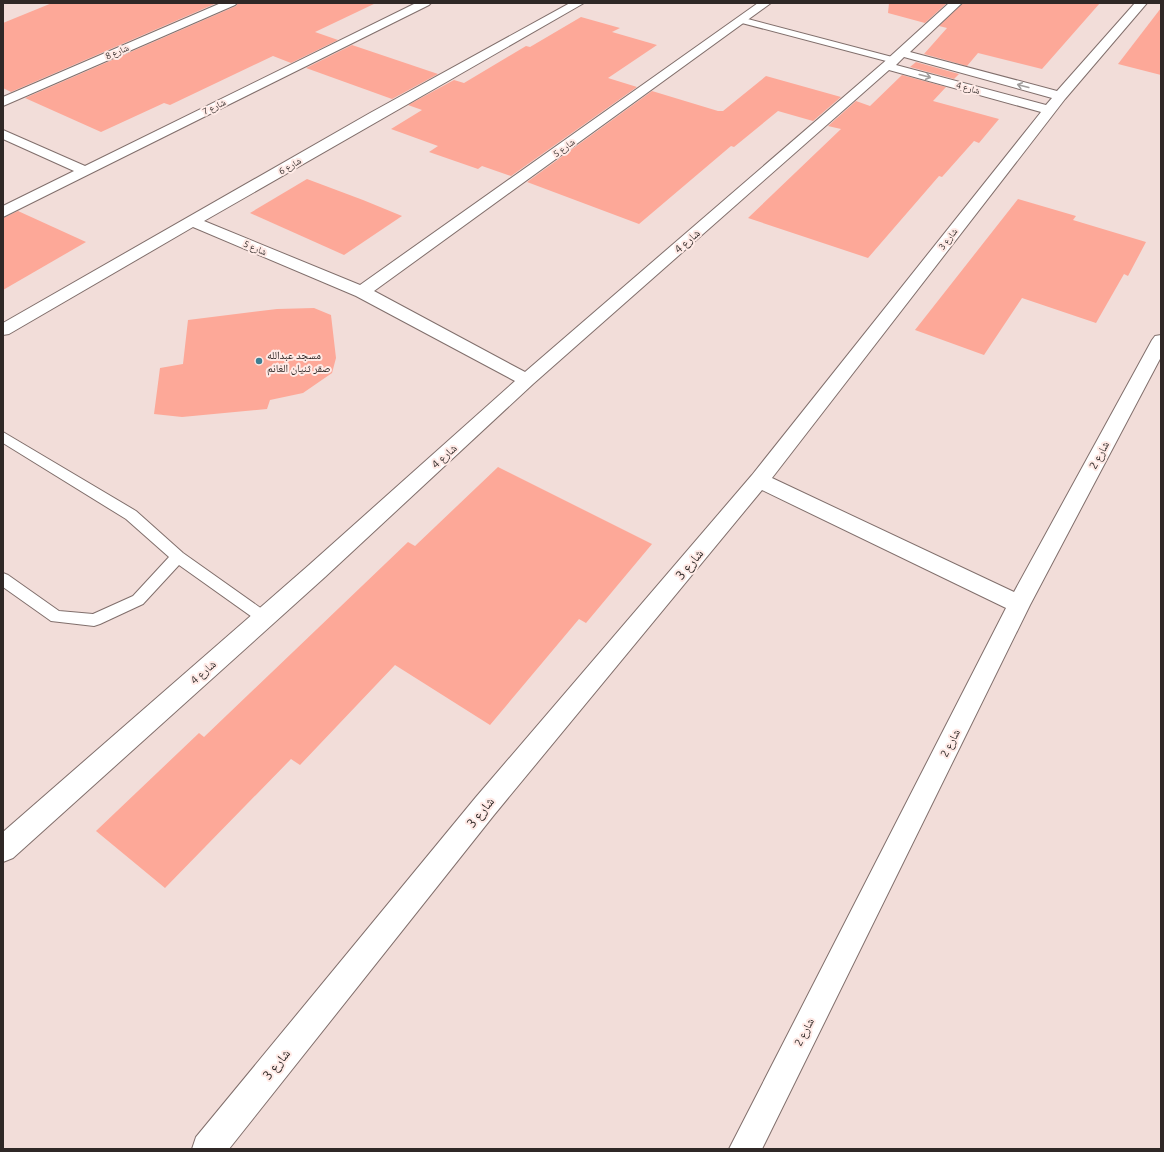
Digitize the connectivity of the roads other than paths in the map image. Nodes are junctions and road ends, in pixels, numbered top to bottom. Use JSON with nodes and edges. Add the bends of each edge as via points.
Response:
{"nodes":[{"id":1,"x":231,"y":3,"type":"edge"},
{"id":2,"x":425,"y":3,"type":"edge"},
{"id":3,"x":578,"y":3,"type":"edge"},
{"id":4,"x":765,"y":3,"type":"edge"},
{"id":5,"x":956,"y":3,"type":"edge"},
{"id":6,"x":1141,"y":3,"type":"edge"},
{"id":7,"x":741,"y":20,"type":"junction"},
{"id":8,"x":894,"y":60,"type":"junction"},
{"id":9,"x":3,"y":102,"type":"edge"},
{"id":10,"x":1054,"y":103,"type":"junction"},
{"id":11,"x":3,"y":134,"type":"edge"},
{"id":12,"x":85,"y":171,"type":"junction"},
{"id":13,"x":3,"y":212,"type":"edge"},
{"id":14,"x":193,"y":222,"type":"junction"},
{"id":15,"x":362,"y":292,"type":"junction"},
{"id":16,"x":3,"y":330,"type":"edge"},
{"id":17,"x":1161,"y":340,"type":"edge"},
{"id":18,"x":527,"y":380,"type":"junction"},
{"id":19,"x":3,"y":437,"type":"edge"},
{"id":20,"x":759,"y":480,"type":"junction"},
{"id":21,"x":178,"y":557,"type":"junction"},
{"id":22,"x":3,"y":579,"type":"edge"},
{"id":23,"x":1019,"y":604,"type":"junction"},
{"id":24,"x":264,"y":618,"type":"junction"},
{"id":25,"x":3,"y":848,"type":"edge"},
{"id":26,"x":208,"y":1149,"type":"edge"},
{"id":27,"x":745,"y":1149,"type":"edge"}],
"edges":[{"from":1,"to":9,"type":"street","name":"شارع 8"},
{"from":2,"to":12,"type":"street","name":"شارع 7"},
{"from":3,"to":14,"type":"street","name":"شارع 6","via":[[375,116]]},
{"from":4,"to":7,"type":"street","name":"شارع 5"},
{"from":5,"to":8,"type":"street","name":"شارع 4"},
{"from":6,"to":10,"type":"street","name":"شارع 3"},
{"from":7,"to":8,"type":"lane"},
{"from":7,"to":15,"type":"street","name":"شارع 5"},
{"from":8,"to":10,"type":"street","name":"شارع 4","one_way":true},
{"from":10,"to":8,"type":"street","name":"شارع 4","one_way":true},
{"from":8,"to":18,"type":"street","name":"شارع 4"},
{"from":10,"to":20,"type":"street","name":"شارع 3"},
{"from":11,"to":12,"type":"street"},
{"from":12,"to":13,"type":"street","name":"شارع 7"},
{"from":14,"to":15,"type":"street","name":"شارع 5"},
{"from":14,"to":16,"type":"street","name":"شارع 6"},
{"from":15,"to":18,"type":"street","name":"شارع 5"},
{"from":17,"to":23,"type":"street","name":"شارع 2"},
{"from":18,"to":24,"type":"street","name":"شارع 4"},
{"from":19,"to":21,"type":"lane","via":[[131,515]]},
{"from":20,"to":23,"type":"street"},
{"from":20,"to":26,"type":"street","name":"شارع 3","via":[[485,806]]},
{"from":21,"to":22,"type":"lane","via":[[138,600],[94,620],[56,617]]},
{"from":21,"to":24,"type":"lane"},
{"from":23,"to":27,"type":"street","name":"شارع 2"},
{"from":24,"to":25,"type":"street","name":"شارع 4"}]}
